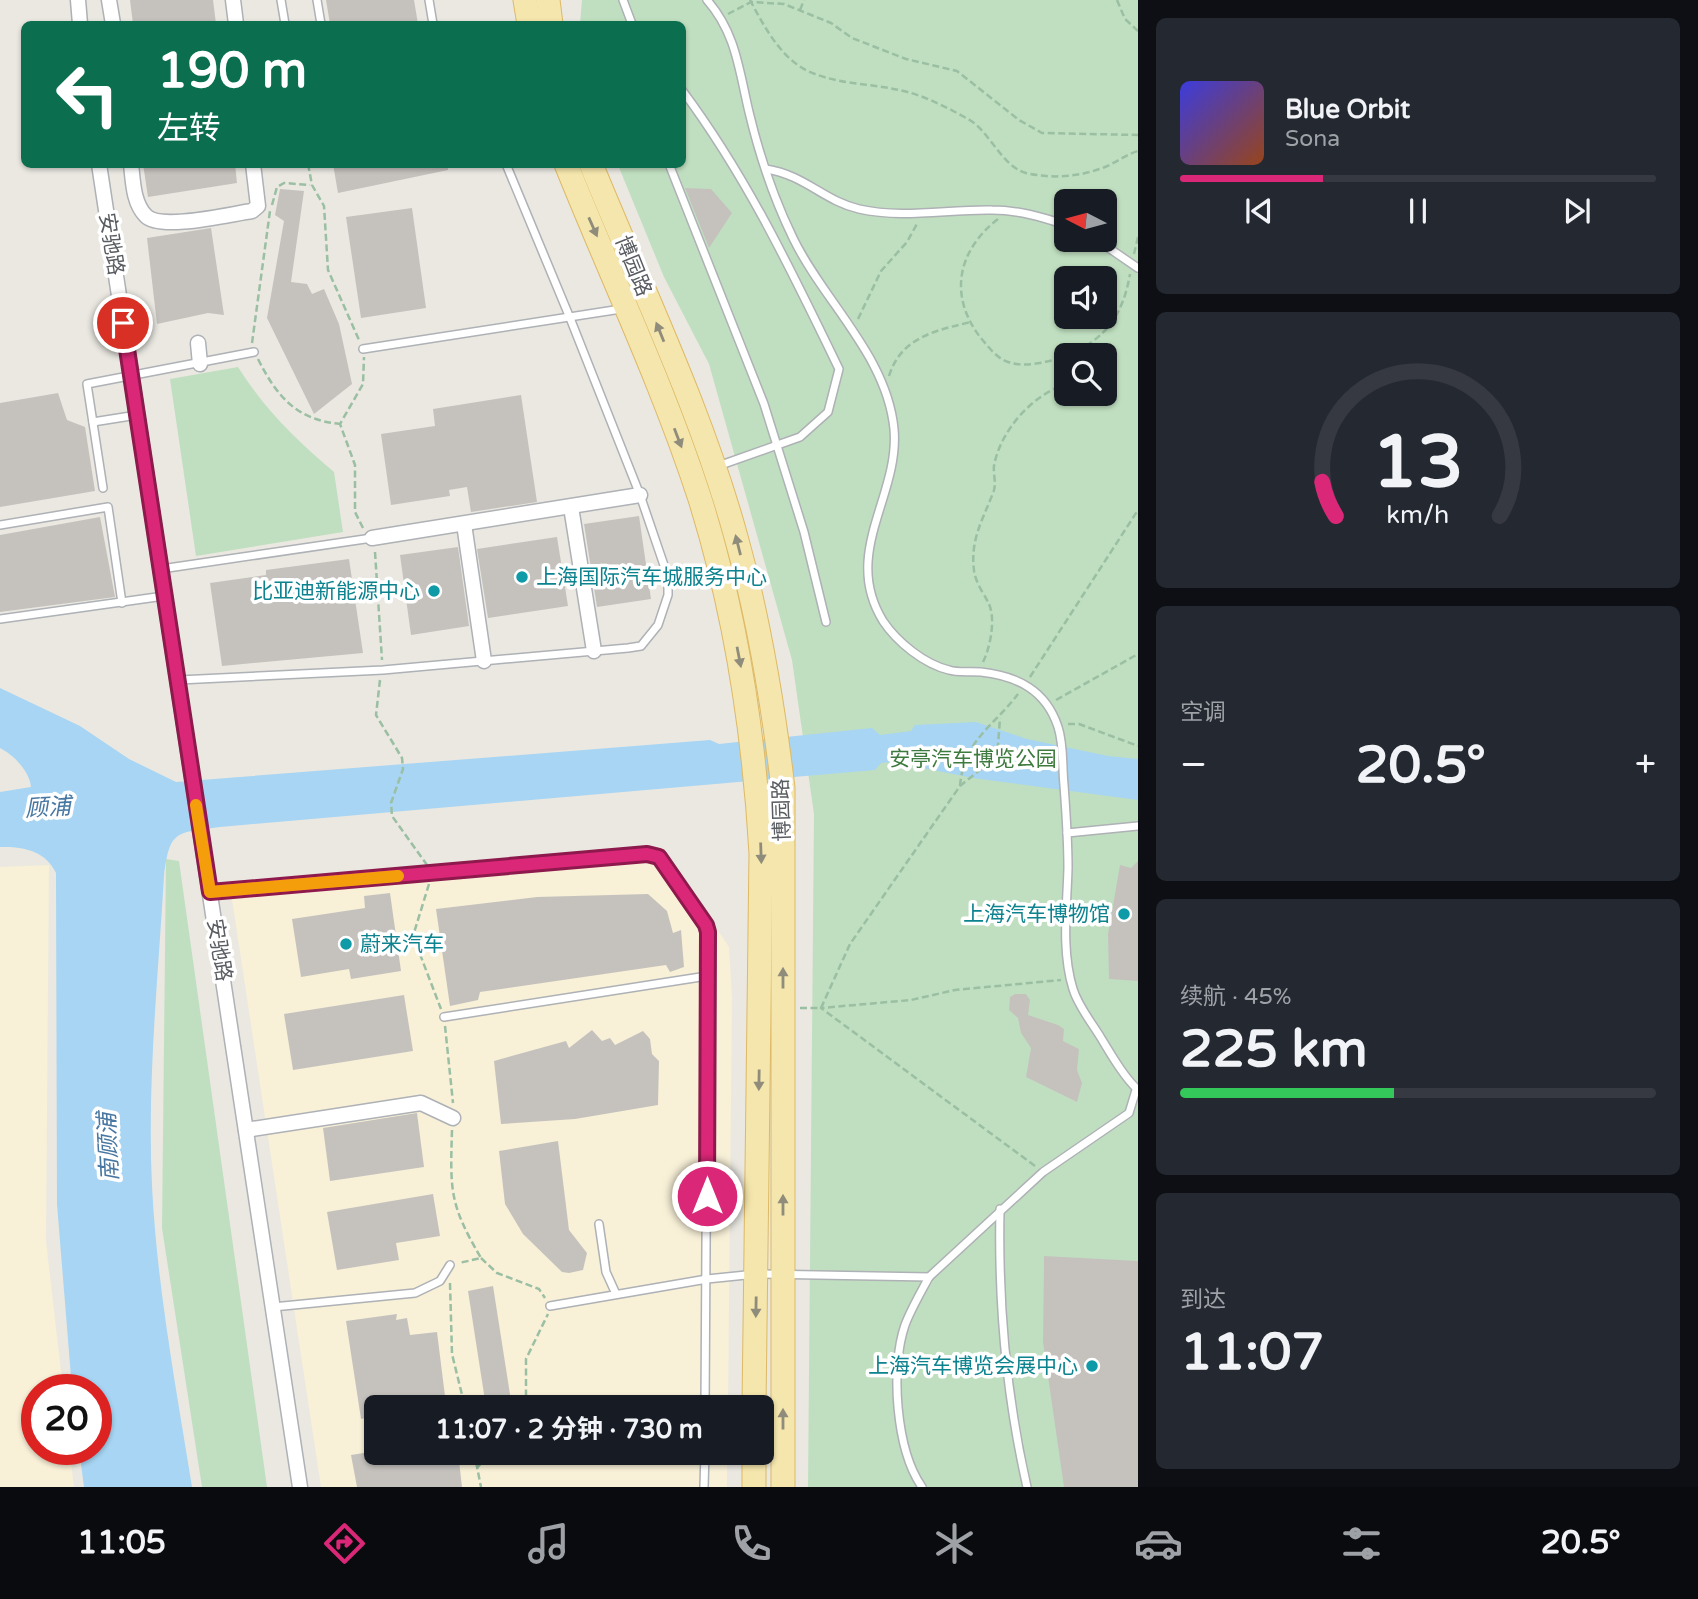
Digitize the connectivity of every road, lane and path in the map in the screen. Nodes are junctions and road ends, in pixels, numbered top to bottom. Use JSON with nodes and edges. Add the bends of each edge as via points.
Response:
{"nodes":[{"id":1,"x":78,"y":0,"type":"edge"},
{"id":2,"x":109,"y":0,"type":"edge"},
{"id":3,"x":233,"y":0,"type":"edge"},
{"id":4,"x":281,"y":0,"type":"edge"},
{"id":5,"x":317,"y":0,"type":"edge"},
{"id":6,"x":429,"y":0,"type":"edge"},
{"id":7,"x":525,"y":0,"type":"edge"},
{"id":8,"x":548,"y":0,"type":"edge"},
{"id":9,"x":623,"y":0,"type":"edge"},
{"id":10,"x":707,"y":0,"type":"edge"},
{"id":11,"x":804,"y":0,"type":"edge"},
{"id":12,"x":1117,"y":0,"type":"edge"},
{"id":13,"x":750,"y":1,"type":"edge"},
{"id":14,"x":800,"y":11,"type":"junction"},
{"id":15,"x":722,"y":18,"type":"junction"},
{"id":16,"x":80,"y":21,"type":"edge"},
{"id":17,"x":112,"y":21,"type":"edge"},
{"id":18,"x":236,"y":21,"type":"edge"},
{"id":19,"x":284,"y":21,"type":"edge"},
{"id":20,"x":320,"y":21,"type":"edge"},
{"id":21,"x":432,"y":21,"type":"edge"},
{"id":22,"x":528,"y":21,"type":"edge"},
{"id":23,"x":551,"y":21,"type":"edge"},
{"id":24,"x":631,"y":21,"type":"edge"},
{"id":25,"x":1138,"y":31,"type":"edge"},
{"id":26,"x":686,"y":95,"type":"edge"},
{"id":27,"x":1138,"y":135,"type":"edge"},
{"id":28,"x":1138,"y":151,"type":"edge"},
{"id":29,"x":100,"y":168,"type":"edge"},
{"id":30,"x":132,"y":168,"type":"edge"},
{"id":31,"x":253,"y":168,"type":"edge"},
{"id":32,"x":309,"y":168,"type":"edge"},
{"id":33,"x":508,"y":168,"type":"edge"},
{"id":34,"x":568,"y":168,"type":"edge"},
{"id":35,"x":593,"y":168,"type":"edge"},
{"id":36,"x":671,"y":168,"type":"edge"},
{"id":37,"x":766,"y":169,"type":"junction"},
{"id":38,"x":312,"y":185,"type":"junction"},
{"id":39,"x":1009,"y":211,"type":"junction"},
{"id":40,"x":921,"y":214,"type":"junction"},
{"id":41,"x":1054,"y":222,"type":"edge"},
{"id":42,"x":1138,"y":237,"type":"edge"},
{"id":43,"x":1115,"y":252,"type":"edge"},
{"id":44,"x":1135,"y":265,"type":"edge"},
{"id":45,"x":628,"y":308,"type":"junction"},
{"id":46,"x":570,"y":318,"type":"junction"},
{"id":47,"x":971,"y":322,"type":"junction"},
{"id":48,"x":851,"y":331,"type":"junction"},
{"id":49,"x":198,"y":343,"type":"dead end"},
{"id":50,"x":1086,"y":343,"type":"edge"},
{"id":51,"x":363,"y":349,"type":"junction"},
{"id":52,"x":254,"y":352,"type":"junction"},
{"id":53,"x":1054,"y":358,"type":"edge"},
{"id":54,"x":200,"y":364,"type":"junction"},
{"id":55,"x":131,"y":376,"type":"junction"},
{"id":56,"x":885,"y":389,"type":"junction"},
{"id":57,"x":1054,"y":392,"type":"edge"},
{"id":58,"x":138,"y":415,"type":"junction"},
{"id":59,"x":93,"y":422,"type":"junction"},
{"id":60,"x":341,"y":424,"type":"junction"},
{"id":61,"x":777,"y":446,"type":"junction"},
{"id":62,"x":714,"y":468,"type":"junction"},
{"id":63,"x":103,"y":488,"type":"dead end"},
{"id":64,"x":640,"y":495,"type":"junction"},
{"id":65,"x":570,"y":507,"type":"junction"},
{"id":66,"x":1138,"y":510,"type":"edge"},
{"id":67,"x":464,"y":524,"type":"junction"},
{"id":68,"x":0,"y":525,"type":"edge"},
{"id":69,"x":372,"y":538,"type":"junction"},
{"id":70,"x":161,"y":569,"type":"junction"},
{"id":71,"x":165,"y":596,"type":"junction"},
{"id":72,"x":122,"y":603,"type":"junction"},
{"id":73,"x":0,"y":620,"type":"edge"},
{"id":74,"x":826,"y":622,"type":"dead end"},
{"id":75,"x":594,"y":651,"type":"junction"},
{"id":76,"x":1138,"y":654,"type":"edge"},
{"id":77,"x":484,"y":661,"type":"junction"},
{"id":78,"x":383,"y":670,"type":"junction"},
{"id":79,"x":978,"y":672,"type":"junction"},
{"id":80,"x":179,"y":680,"type":"junction"},
{"id":81,"x":1025,"y":683,"type":"junction"},
{"id":82,"x":1049,"y":708,"type":"junction"},
{"id":83,"x":1000,"y":718,"type":"junction"},
{"id":84,"x":1058,"y":729,"type":"junction"},
{"id":85,"x":1138,"y":746,"type":"edge"},
{"id":86,"x":960,"y":786,"type":"junction"},
{"id":87,"x":1138,"y":827,"type":"edge"},
{"id":88,"x":1067,"y":832,"type":"junction"},
{"id":89,"x":432,"y":873,"type":"junction"},
{"id":90,"x":210,"y":892,"type":"junction"},
{"id":91,"x":708,"y":976,"type":"junction"},
{"id":92,"x":1071,"y":980,"type":"junction"},
{"id":93,"x":821,"y":1008,"type":"junction"},
{"id":94,"x":783,"y":1009,"type":"junction"},
{"id":95,"x":444,"y":1017,"type":"junction"},
{"id":96,"x":1137,"y":1090,"type":"edge"},
{"id":97,"x":453,"y":1118,"type":"junction"},
{"id":98,"x":246,"y":1130,"type":"junction"},
{"id":99,"x":1043,"y":1172,"type":"junction"},
{"id":100,"x":1000,"y":1209,"type":"junction"},
{"id":101,"x":599,"y":1224,"type":"dead end"},
{"id":102,"x":481,"y":1258,"type":"junction"},
{"id":103,"x":450,"y":1265,"type":"junction"},
{"id":104,"x":783,"y":1273,"type":"junction"},
{"id":105,"x":756,"y":1274,"type":"junction"},
{"id":106,"x":929,"y":1277,"type":"junction"},
{"id":107,"x":707,"y":1279,"type":"junction"},
{"id":108,"x":616,"y":1294,"type":"junction"},
{"id":109,"x":550,"y":1306,"type":"junction"},
{"id":110,"x":273,"y":1307,"type":"junction"},
{"id":111,"x":461,"y":1395,"type":"edge"},
{"id":112,"x":526,"y":1395,"type":"edge"},
{"id":113,"x":705,"y":1395,"type":"edge"},
{"id":114,"x":754,"y":1395,"type":"edge"},
{"id":115,"x":476,"y":1465,"type":"edge"},
{"id":116,"x":480,"y":1465,"type":"edge"},
{"id":117,"x":705,"y":1465,"type":"edge"},
{"id":118,"x":754,"y":1465,"type":"edge"},
{"id":119,"x":477,"y":1468,"type":"junction"},
{"id":120,"x":300,"y":1487,"type":"edge"},
{"id":121,"x":481,"y":1487,"type":"edge"},
{"id":122,"x":705,"y":1487,"type":"edge"},
{"id":123,"x":754,"y":1487,"type":"edge"},
{"id":124,"x":783,"y":1487,"type":"edge"},
{"id":125,"x":922,"y":1487,"type":"edge"},
{"id":126,"x":1027,"y":1487,"type":"edge"}],
"edges":[{"from":1,"to":16,"type":"street"},
{"from":2,"to":17,"type":"street"},
{"from":3,"to":18,"type":"street"},
{"from":4,"to":19,"type":"lane"},
{"from":5,"to":20,"type":"lane"},
{"from":6,"to":21,"type":"lane"},
{"from":7,"to":22,"type":"main road"},
{"from":8,"to":23,"type":"main road"},
{"from":9,"to":24,"type":"lane"},
{"from":10,"to":15,"type":"lane"},
{"from":11,"to":14,"type":"path"},
{"from":12,"to":25,"type":"path","via":[[1125,19]]},
{"from":13,"to":14,"type":"path","via":[[769,1]]},
{"from":13,"to":15,"type":"path"},
{"from":13,"to":28,"type":"path","via":[[768,35],[814,74],[928,99],[972,121],[1004,158],[1023,172],[1074,176]]},
{"from":14,"to":27,"type":"path","via":[[906,60],[957,71],[1042,133]]},
{"from":15,"to":37,"type":"lane","via":[[735,45]]},
{"from":26,"to":61,"type":"lane","via":[[765,216],[839,369],[828,412],[800,437]]},
{"from":29,"to":55,"type":"street","name":"安驰路"},
{"from":30,"to":31,"type":"street","via":[[135,196],[146,217],[163,224],[252,211],[258,206]]},
{"from":32,"to":38,"type":"path"},
{"from":33,"to":46,"type":"lane"},
{"from":34,"to":45,"type":"main road","name":"博园路","one_way":true},
{"from":62,"to":35,"type":"main road","name":"博园路","one_way":true},
{"from":36,"to":61,"type":"lane"},
{"from":37,"to":40,"type":"lane","via":[[789,173],[858,209]]},
{"from":37,"to":48,"type":"lane","via":[[793,239]]},
{"from":38,"to":51,"type":"path","via":[[324,206],[328,270]]},
{"from":38,"to":52,"type":"path","via":[[284,183],[275,195],[252,327]]},
{"from":39,"to":40,"type":"lane"},
{"from":39,"to":41,"type":"lane"},
{"from":39,"to":47,"type":"path","via":[[980,236],[963,264],[961,286]]},
{"from":40,"to":48,"type":"path","via":[[916,229],[870,290]]},
{"from":42,"to":44,"type":"path"},
{"from":43,"to":44,"type":"lane"},
{"from":44,"to":50,"type":"path","via":[[1120,313],[1106,330]]},
{"from":45,"to":46,"type":"lane"},
{"from":45,"to":105,"type":"main road","name":"博园路","one_way":true,"via":[[701,502],[730,608],[752,741],[762,920]]},
{"from":46,"to":51,"type":"lane"},
{"from":46,"to":64,"type":"lane"},
{"from":47,"to":53,"type":"path","via":[[1005,361],[1025,364]]},
{"from":47,"to":56,"type":"path","via":[[915,340],[891,369]]},
{"from":48,"to":56,"type":"lane"},
{"from":49,"to":54,"type":"street"},
{"from":51,"to":60,"type":"path","via":[[363,384]]},
{"from":52,"to":54,"type":"lane"},
{"from":52,"to":60,"type":"path","via":[[269,381],[293,409],[316,422]]},
{"from":54,"to":55,"type":"lane"},
{"from":55,"to":58,"type":"street","name":"安驰路"},
{"from":55,"to":59,"type":"lane","via":[[87,384]]},
{"from":56,"to":79,"type":"lane","via":[[894,430],[890,470],[867,556],[870,591],[884,622],[912,652],[949,670]]},
{"from":57,"to":79,"type":"path","via":[[1023,411],[1007,436],[994,466],[995,489],[975,536],[974,571],[992,619],[988,651]]},
{"from":58,"to":59,"type":"lane"},
{"from":58,"to":70,"type":"street","name":"安驰路"},
{"from":59,"to":63,"type":"lane"},
{"from":60,"to":69,"type":"path","via":[[355,465],[355,512]]},
{"from":61,"to":62,"type":"lane"},
{"from":61,"to":74,"type":"lane"},
{"from":94,"to":62,"type":"main road","name":"博园路","one_way":true,"via":[[783,788],[776,732],[736,538]]},
{"from":64,"to":65,"type":"street"},
{"from":64,"to":75,"type":"lane","via":[[668,577],[668,595],[658,625],[640,646]]},
{"from":65,"to":67,"type":"street"},
{"from":65,"to":75,"type":"street"},
{"from":66,"to":81,"type":"path"},
{"from":67,"to":69,"type":"street"},
{"from":67,"to":77,"type":"street"},
{"from":68,"to":72,"type":"lane","via":[[108,507]]},
{"from":69,"to":70,"type":"lane"},
{"from":69,"to":78,"type":"path"},
{"from":70,"to":71,"type":"street","name":"安驰路"},
{"from":71,"to":72,"type":"lane"},
{"from":71,"to":80,"type":"street","name":"安驰路"},
{"from":72,"to":73,"type":"lane"},
{"from":75,"to":77,"type":"lane"},
{"from":76,"to":82,"type":"path","via":[[1061,695]]},
{"from":77,"to":78,"type":"lane"},
{"from":78,"to":80,"type":"lane"},
{"from":78,"to":89,"type":"path","via":[[376,715],[404,769],[391,803],[392,816]]},
{"from":79,"to":81,"type":"lane"},
{"from":80,"to":90,"type":"street","name":"安驰路"},
{"from":81,"to":82,"type":"lane"},
{"from":81,"to":83,"type":"path"},
{"from":82,"to":84,"type":"lane"},
{"from":83,"to":86,"type":"path","via":[[974,742],[962,761]]},
{"from":83,"to":86,"type":"path","via":[[998,745],[986,765]]},
{"from":84,"to":85,"type":"path","via":[[1079,724]]},
{"from":84,"to":88,"type":"lane"},
{"from":86,"to":93,"type":"path","via":[[850,944]]},
{"from":87,"to":88,"type":"lane"},
{"from":88,"to":92,"type":"lane","via":[[1065,910]]},
{"from":89,"to":90,"type":"lane"},
{"from":89,"to":91,"type":"lane","via":[[647,854],[659,857],[706,925]]},
{"from":89,"to":95,"type":"path","via":[[413,936]]},
{"from":90,"to":98,"type":"street","name":"安驰路"},
{"from":91,"to":95,"type":"lane"},
{"from":91,"to":107,"type":"lane"},
{"from":92,"to":93,"type":"path"},
{"from":92,"to":96,"type":"lane","via":[[1074,992]]},
{"from":93,"to":94,"type":"path"},
{"from":93,"to":99,"type":"path"},
{"from":104,"to":94,"type":"main road","name":"博园路","one_way":true},
{"from":95,"to":97,"type":"path"},
{"from":96,"to":99,"type":"lane","via":[[1129,1113]]},
{"from":97,"to":98,"type":"street","via":[[421,1103]]},
{"from":97,"to":102,"type":"path","via":[[450,1183],[458,1218]]},
{"from":98,"to":110,"type":"street","name":"安驰路"},
{"from":99,"to":100,"type":"lane"},
{"from":100,"to":106,"type":"lane"},
{"from":100,"to":126,"type":"lane","via":[[1006,1379]]},
{"from":101,"to":108,"type":"lane","via":[[606,1272]]},
{"from":102,"to":103,"type":"path"},
{"from":102,"to":109,"type":"path","via":[[497,1273],[539,1289]]},
{"from":103,"to":110,"type":"lane","via":[[440,1281],[415,1293]]},
{"from":103,"to":111,"type":"path","via":[[452,1353]]},
{"from":104,"to":105,"type":"lane"},
{"from":104,"to":106,"type":"lane"},
{"from":124,"to":104,"type":"main road","name":"博园路","one_way":true},
{"from":105,"to":107,"type":"lane"},
{"from":105,"to":114,"type":"main road","name":"博园路","one_way":true},
{"from":106,"to":125,"type":"lane","via":[[905,1326],[898,1380],[899,1432]]},
{"from":107,"to":108,"type":"lane"},
{"from":107,"to":113,"type":"lane"},
{"from":108,"to":109,"type":"lane"},
{"from":109,"to":112,"type":"path","via":[[526,1359]]},
{"from":110,"to":120,"type":"street","name":"安驰路"},
{"from":115,"to":119,"type":"path"},
{"from":116,"to":119,"type":"path"},
{"from":117,"to":122,"type":"lane"},
{"from":118,"to":123,"type":"main road"},
{"from":119,"to":121,"type":"path"}]}
